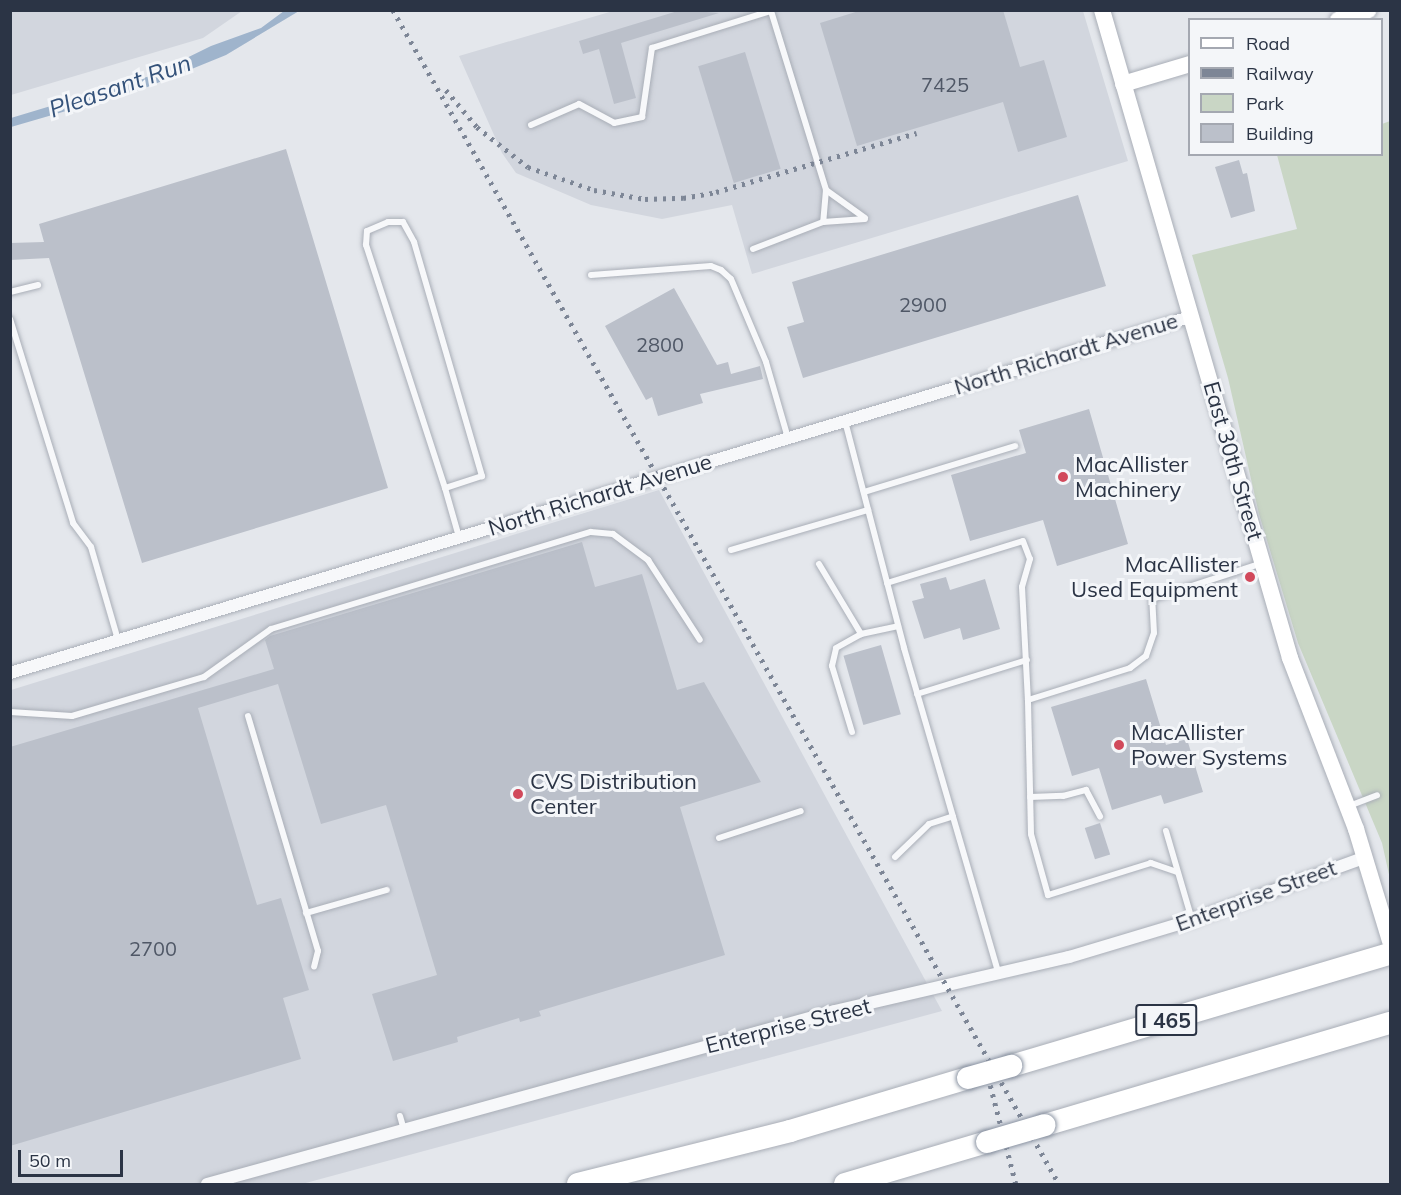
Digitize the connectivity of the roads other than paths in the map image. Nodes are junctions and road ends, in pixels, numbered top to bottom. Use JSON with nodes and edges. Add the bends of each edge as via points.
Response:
{"nodes":[{"id":1,"x":1102,"y":10,"type":"edge"},
{"id":2,"x":1368,"y":10,"type":"edge"},
{"id":3,"x":1345,"y":18,"type":"edge"},
{"id":4,"x":1188,"y":65,"type":"edge"},
{"id":5,"x":1123,"y":84,"type":"junction"},
{"id":6,"x":531,"y":125,"type":"dead end"},
{"id":7,"x":826,"y":190,"type":"junction"},
{"id":8,"x":823,"y":222,"type":"junction"},
{"id":9,"x":753,"y":249,"type":"dead end"},
{"id":10,"x":591,"y":275,"type":"dead end"},
{"id":11,"x":38,"y":285,"type":"dead end"},
{"id":12,"x":10,"y":292,"type":"edge"},
{"id":13,"x":1190,"y":317,"type":"junction"},
{"id":14,"x":10,"y":319,"type":"edge"},
{"id":15,"x":846,"y":421,"type":"junction"},
{"id":16,"x":788,"y":438,"type":"junction"},
{"id":17,"x":1015,"y":446,"type":"dead end"},
{"id":18,"x":446,"y":488,"type":"junction"},
{"id":19,"x":864,"y":492,"type":"junction"},
{"id":20,"x":868,"y":510,"type":"junction"},
{"id":21,"x":459,"y":538,"type":"junction"},
{"id":22,"x":730,"y":550,"type":"dead end"},
{"id":23,"x":1263,"y":562,"type":"junction"},
{"id":24,"x":819,"y":564,"type":"dead end"},
{"id":25,"x":887,"y":583,"type":"junction"},
{"id":26,"x":898,"y":626,"type":"junction"},
{"id":27,"x":861,"y":634,"type":"junction"},
{"id":28,"x":700,"y":640,"type":"dead end"},
{"id":29,"x":118,"y":641,"type":"junction"},
{"id":30,"x":1027,"y":660,"type":"junction"},
{"id":31,"x":10,"y":673,"type":"edge"},
{"id":32,"x":917,"y":694,"type":"junction"},
{"id":33,"x":1028,"y":699,"type":"junction"},
{"id":34,"x":10,"y":712,"type":"edge"},
{"id":35,"x":248,"y":716,"type":"dead end"},
{"id":36,"x":852,"y":732,"type":"dead end"},
{"id":37,"x":1377,"y":795,"type":"dead end"},
{"id":38,"x":1030,"y":797,"type":"junction"},
{"id":39,"x":1348,"y":807,"type":"junction"},
{"id":40,"x":801,"y":811,"type":"dead end"},
{"id":41,"x":953,"y":816,"type":"junction"},
{"id":42,"x":1100,"y":816,"type":"dead end"},
{"id":43,"x":1166,"y":831,"type":"dead end"},
{"id":44,"x":719,"y":838,"type":"dead end"},
{"id":45,"x":895,"y":857,"type":"dead end"},
{"id":46,"x":1366,"y":857,"type":"junction"},
{"id":47,"x":1178,"y":872,"type":"junction"},
{"id":48,"x":387,"y":890,"type":"dead end"},
{"id":49,"x":306,"y":913,"type":"junction"},
{"id":50,"x":1192,"y":920,"type":"junction"},
{"id":51,"x":1390,"y":940,"type":"edge"},
{"id":52,"x":1390,"y":954,"type":"edge"},
{"id":53,"x":314,"y":967,"type":"dead end"},
{"id":54,"x":999,"y":975,"type":"junction"},
{"id":55,"x":1390,"y":1023,"type":"edge"},
{"id":56,"x":400,"y":1116,"type":"dead end"},
{"id":57,"x":404,"y":1130,"type":"junction"},
{"id":58,"x":207,"y":1185,"type":"edge"},
{"id":59,"x":578,"y":1185,"type":"edge"},
{"id":60,"x":845,"y":1185,"type":"edge"}],
"edges":[{"from":1,"to":5,"type":"main road","name":"East 30th Street"},
{"from":2,"to":3,"type":"main road"},
{"from":4,"to":5,"type":"main road"},
{"from":5,"to":13,"type":"main road","name":"East 30th Street"},
{"from":6,"to":7,"type":"lane","via":[[579,104],[614,123],[642,117],[652,48],[771,11]]},
{"from":7,"to":8,"type":"lane"},
{"from":7,"to":8,"type":"lane","via":[[866,219]]},
{"from":8,"to":9,"type":"lane"},
{"from":10,"to":16,"type":"lane","via":[[711,266],[721,270],[731,279],[766,362]]},
{"from":11,"to":12,"type":"lane"},
{"from":13,"to":15,"type":"street","name":"North Richardt Avenue"},
{"from":13,"to":23,"type":"main road","name":"East 30th Street"},
{"from":14,"to":29,"type":"lane","via":[[73,523],[91,547]]},
{"from":15,"to":16,"type":"street","name":"North Richardt Avenue"},
{"from":15,"to":19,"type":"lane"},
{"from":16,"to":21,"type":"street","name":"North Richardt Avenue"},
{"from":17,"to":19,"type":"lane"},
{"from":18,"to":18,"type":"lane","via":[[482,476],[414,242],[403,222],[388,222],[367,231],[366,245],[438,476]]},
{"from":18,"to":21,"type":"lane"},
{"from":19,"to":20,"type":"lane"},
{"from":20,"to":22,"type":"lane"},
{"from":20,"to":25,"type":"lane"},
{"from":21,"to":29,"type":"street","name":"North Richardt Avenue"},
{"from":23,"to":33,"type":"lane","via":[[1152,599],[1154,633],[1146,656],[1130,668]]},
{"from":23,"to":39,"type":"main road","name":"East 30th Street","via":[[1299,684]]},
{"from":24,"to":27,"type":"lane"},
{"from":25,"to":26,"type":"lane"},
{"from":25,"to":30,"type":"lane","via":[[1023,541],[1030,559],[1022,586]]},
{"from":26,"to":27,"type":"lane"},
{"from":26,"to":32,"type":"lane"},
{"from":27,"to":36,"type":"lane","via":[[836,648],[832,666]]},
{"from":28,"to":34,"type":"lane","via":[[648,560],[613,534],[591,532],[271,629],[204,677],[72,716]]},
{"from":29,"to":31,"type":"street","name":"North Richardt Avenue"},
{"from":30,"to":32,"type":"lane"},
{"from":30,"to":33,"type":"lane"},
{"from":32,"to":41,"type":"lane"},
{"from":33,"to":38,"type":"lane"},
{"from":35,"to":49,"type":"lane"},
{"from":37,"to":39,"type":"lane"},
{"from":38,"to":42,"type":"lane","via":[[1063,796],[1086,790]]},
{"from":38,"to":47,"type":"lane","via":[[1031,834],[1048,895],[1151,863]]},
{"from":39,"to":46,"type":"main road","name":"East 30th Street"},
{"from":40,"to":44,"type":"lane"},
{"from":41,"to":45,"type":"lane","via":[[929,824]]},
{"from":41,"to":54,"type":"lane"},
{"from":43,"to":47,"type":"lane"},
{"from":46,"to":50,"type":"street","name":"Enterprise Street"},
{"from":46,"to":51,"type":"main road","name":"East 30th Street"},
{"from":47,"to":50,"type":"lane"},
{"from":48,"to":49,"type":"lane"},
{"from":49,"to":53,"type":"lane","via":[[318,951]]},
{"from":50,"to":54,"type":"street","name":"Enterprise Street"},
{"from":52,"to":59,"type":"highway","number":"I 465","bridge":true,"via":[[790,1131]]},
{"from":54,"to":57,"type":"street","name":"Enterprise Street","via":[[835,1011]]},
{"from":55,"to":60,"type":"highway","bridge":true},
{"from":56,"to":57,"type":"lane"},
{"from":57,"to":58,"type":"street","name":"Enterprise Street"}]}
